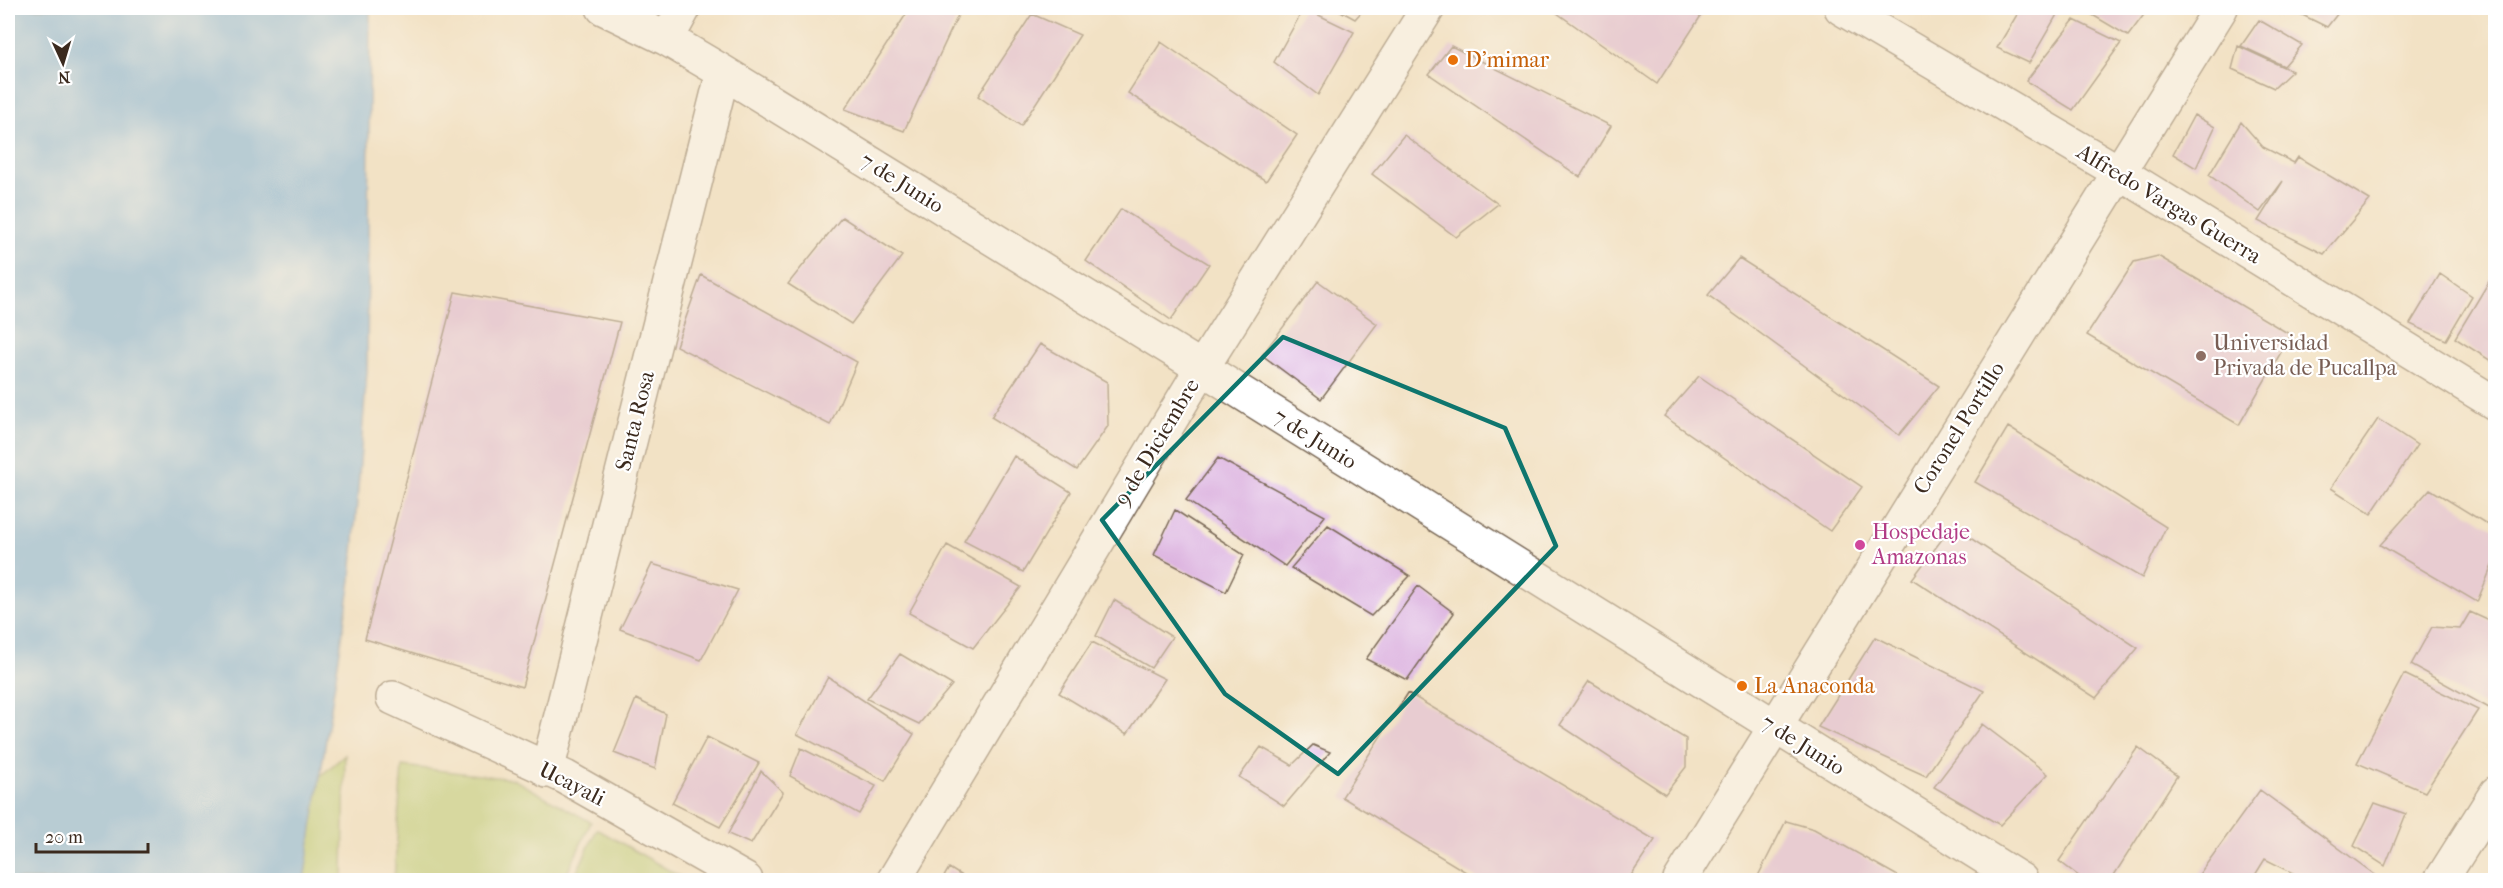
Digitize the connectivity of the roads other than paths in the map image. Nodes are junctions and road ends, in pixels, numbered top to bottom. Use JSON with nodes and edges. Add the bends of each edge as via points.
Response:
{"nodes":[{"id":1,"x":603,"y":8,"type":"edge"},
{"id":2,"x":684,"y":8,"type":"edge"},
{"id":3,"x":1428,"y":8,"type":"edge"},
{"id":4,"x":1841,"y":8,"type":"edge"},
{"id":5,"x":2221,"y":8,"type":"edge"},
{"id":6,"x":667,"y":39,"type":"junction"},
{"id":7,"x":723,"y":72,"type":"junction"},
{"id":8,"x":2119,"y":172,"type":"junction"},
{"id":9,"x":1202,"y":368,"type":"junction"},
{"id":10,"x":2496,"y":404,"type":"edge"},
{"id":11,"x":393,"y":698,"type":"dead end"},
{"id":12,"x":1773,"y":727,"type":"junction"},
{"id":13,"x":547,"y":771,"type":"junction"},
{"id":14,"x":2496,"y":793,"type":"edge"},
{"id":15,"x":746,"y":880,"type":"edge"},
{"id":16,"x":894,"y":880,"type":"edge"},
{"id":17,"x":1680,"y":880,"type":"edge"},
{"id":18,"x":2021,"y":880,"type":"edge"},
{"id":19,"x":2441,"y":880,"type":"edge"}],
"edges":[{"from":1,"to":6,"type":"street","name":"7 de Junio"},
{"from":2,"to":6,"type":"street"},
{"from":3,"to":9,"type":"street","name":"9 de Diciembre"},
{"from":4,"to":8,"type":"street","name":"Alfredo Vargas Guerra"},
{"from":5,"to":8,"type":"street","name":"Coronel Portillo"},
{"from":6,"to":7,"type":"street","name":"7 de Junio"},
{"from":7,"to":9,"type":"street","name":"7 de Junio"},
{"from":7,"to":13,"type":"street","name":"Santa Rosa"},
{"from":8,"to":10,"type":"street","name":"Alfredo Vargas Guerra"},
{"from":8,"to":12,"type":"street","name":"Coronel Portillo"},
{"from":9,"to":12,"type":"street","name":"7 de Junio"},
{"from":9,"to":16,"type":"street","name":"9 de Diciembre"},
{"from":11,"to":13,"type":"street","name":"Ucayali"},
{"from":12,"to":17,"type":"street","name":"Coronel Portillo"},
{"from":12,"to":18,"type":"street","name":"7 de Junio"},
{"from":13,"to":15,"type":"street","name":"Ucayali","via":[[565,777]]},
{"from":14,"to":19,"type":"street"}]}
